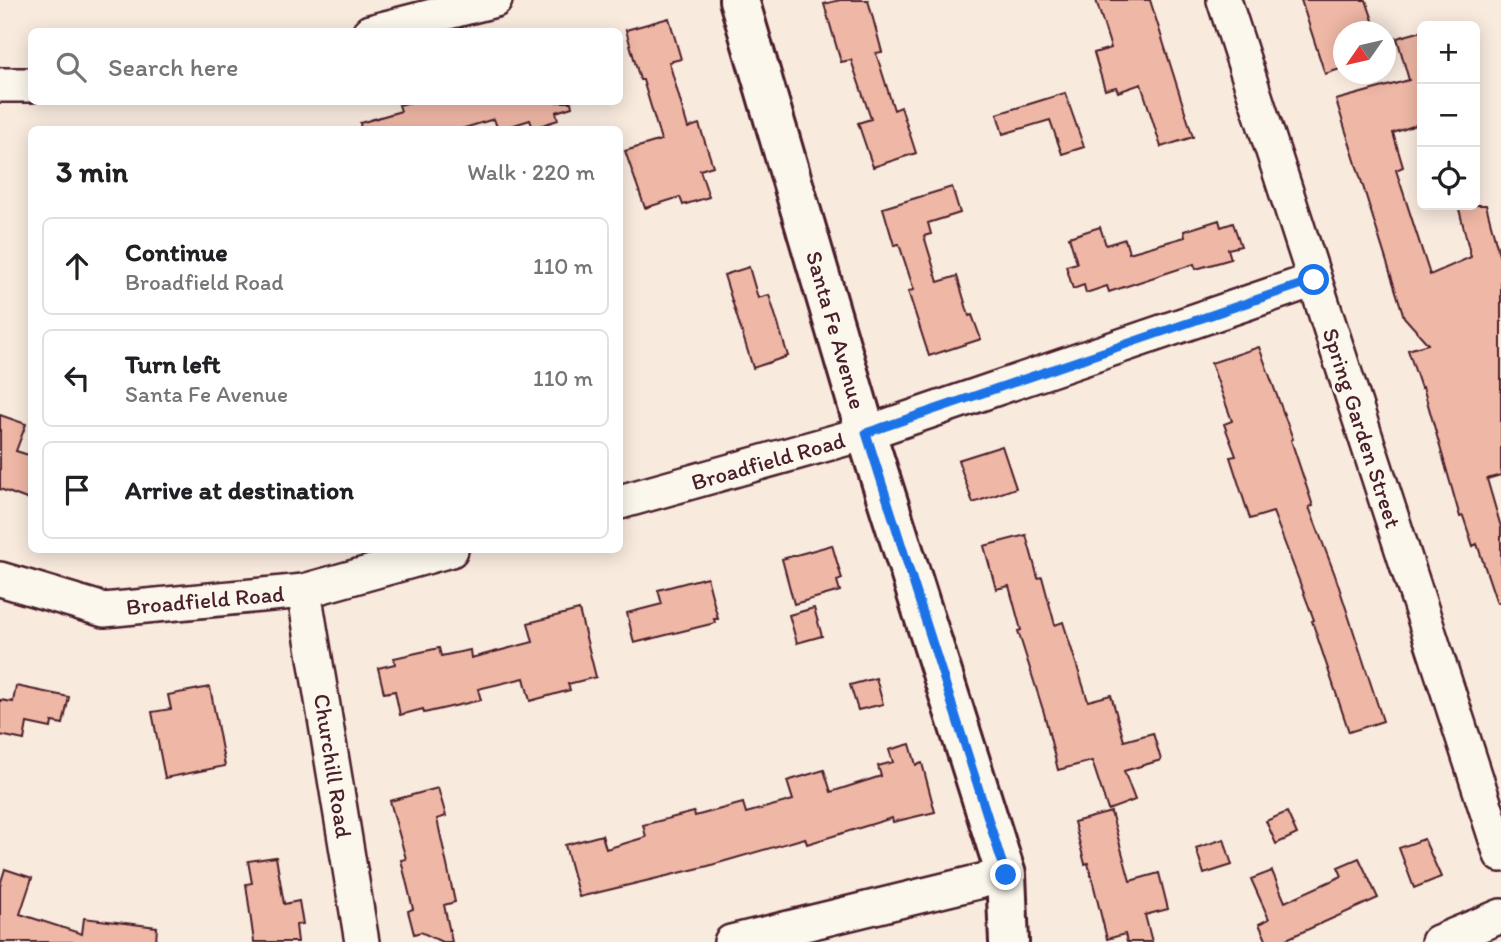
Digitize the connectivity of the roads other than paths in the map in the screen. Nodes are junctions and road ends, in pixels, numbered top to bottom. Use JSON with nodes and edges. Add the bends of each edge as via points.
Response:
{"nodes":[{"id":1,"x":495,"y":0,"type":"edge"},
{"id":2,"x":738,"y":0,"type":"edge"},
{"id":3,"x":1224,"y":0,"type":"edge"},
{"id":4,"x":386,"y":28,"type":"edge"},
{"id":5,"x":0,"y":85,"type":"edge"},
{"id":6,"x":28,"y":85,"type":"edge"},
{"id":7,"x":1314,"y":280,"type":"junction"},
{"id":8,"x":866,"y":433,"type":"junction"},
{"id":9,"x":623,"y":501,"type":"edge"},
{"id":10,"x":440,"y":553,"type":"edge"},
{"id":11,"x":0,"y":579,"type":"edge"},
{"id":12,"x":304,"y":591,"type":"junction"},
{"id":13,"x":1501,"y":855,"type":"edge"},
{"id":14,"x":1006,"y":875,"type":"junction"},
{"id":15,"x":1501,"y":916,"type":"edge"},
{"id":16,"x":362,"y":942,"type":"edge"},
{"id":17,"x":731,"y":942,"type":"edge"},
{"id":18,"x":1009,"y":942,"type":"edge"},
{"id":19,"x":1438,"y":942,"type":"edge"}],
"edges":[{"from":1,"to":4,"type":"street"},
{"from":2,"to":8,"type":"main road","name":"Santa Fe Avenue"},
{"from":3,"to":7,"type":"street","name":"Spring Garden Street"},
{"from":5,"to":6,"type":"street"},
{"from":7,"to":8,"type":"street","name":"Broadfield Road"},
{"from":7,"to":13,"type":"street","name":"Spring Garden Street"},
{"from":8,"to":9,"type":"street","name":"Broadfield Road"},
{"from":8,"to":14,"type":"main road","name":"Santa Fe Avenue"},
{"from":10,"to":12,"type":"street","name":"Broadfield Road"},
{"from":11,"to":12,"type":"street","name":"Broadfield Road","via":[[104,610]]},
{"from":12,"to":16,"type":"street","name":"Churchill Road"},
{"from":14,"to":17,"type":"street"},
{"from":14,"to":18,"type":"main road","name":"Santa Fe Avenue"},
{"from":15,"to":19,"type":"street"}]}
